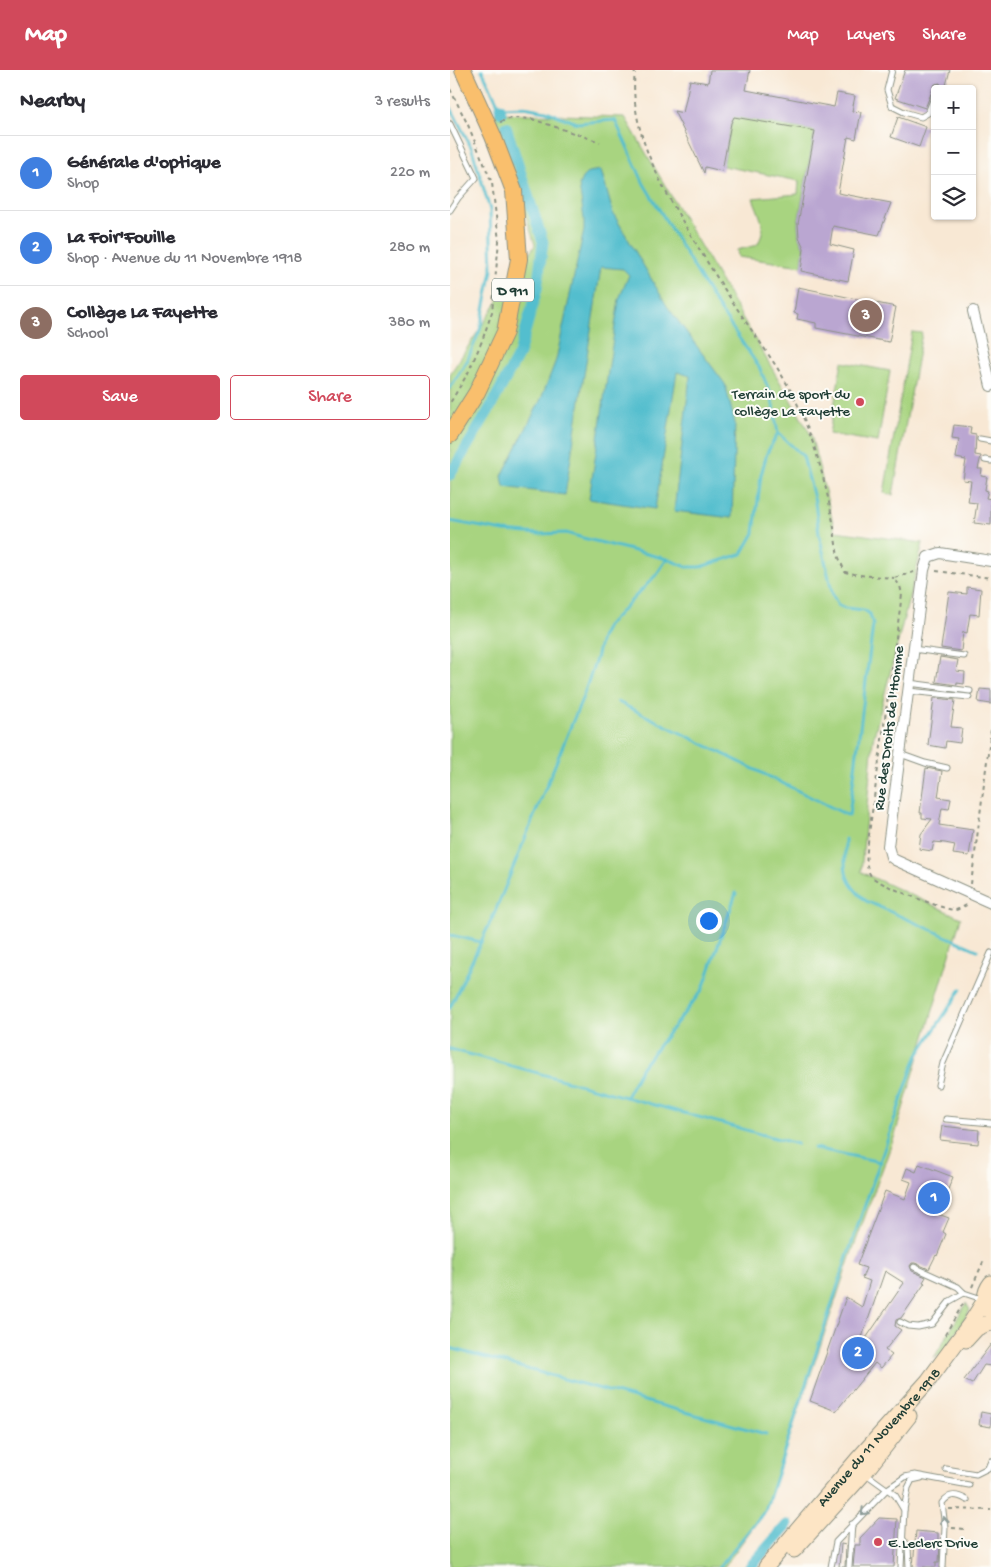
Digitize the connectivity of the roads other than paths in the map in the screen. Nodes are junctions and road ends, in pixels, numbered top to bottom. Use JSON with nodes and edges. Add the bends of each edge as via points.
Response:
{"nodes":[{"id":1,"x":462,"y":70,"type":"edge"},
{"id":2,"x":892,"y":70,"type":"edge"},
{"id":3,"x":931,"y":105,"type":"edge"},
{"id":4,"x":450,"y":124,"type":"edge"},
{"id":5,"x":450,"y":210,"type":"edge"},
{"id":6,"x":973,"y":311,"type":"dead end"},
{"id":7,"x":991,"y":386,"type":"edge"},
{"id":8,"x":450,"y":435,"type":"edge"},
{"id":9,"x":980,"y":439,"type":"dead end"},
{"id":10,"x":991,"y":441,"type":"edge"},
{"id":11,"x":991,"y":561,"type":"edge"},
{"id":12,"x":913,"y":649,"type":"junction"},
{"id":13,"x":964,"y":656,"type":"dead end"},
{"id":14,"x":908,"y":687,"type":"junction"},
{"id":15,"x":970,"y":691,"type":"dead end"},
{"id":16,"x":970,"y":697,"type":"dead end"},
{"id":17,"x":900,"y":754,"type":"junction"},
{"id":18,"x":946,"y":768,"type":"dead end"},
{"id":19,"x":991,"y":903,"type":"edge"},
{"id":20,"x":991,"y":953,"type":"edge"},
{"id":21,"x":938,"y":1086,"type":"dead end"},
{"id":22,"x":946,"y":1119,"type":"dead end"},
{"id":23,"x":991,"y":1123,"type":"edge"},
{"id":24,"x":914,"y":1267,"type":"dead end"},
{"id":25,"x":991,"y":1283,"type":"edge"},
{"id":26,"x":966,"y":1294,"type":"junction"},
{"id":27,"x":988,"y":1307,"type":"edge"},
{"id":28,"x":900,"y":1322,"type":"dead end"},
{"id":29,"x":991,"y":1322,"type":"edge"},
{"id":30,"x":991,"y":1461,"type":"edge"},
{"id":31,"x":946,"y":1469,"type":"dead end"},
{"id":32,"x":864,"y":1473,"type":"junction"},
{"id":33,"x":924,"y":1477,"type":"junction"},
{"id":34,"x":969,"y":1485,"type":"dead end"},
{"id":35,"x":886,"y":1490,"type":"junction"},
{"id":36,"x":967,"y":1500,"type":"dead end"},
{"id":37,"x":904,"y":1510,"type":"junction"},
{"id":38,"x":852,"y":1523,"type":"junction"},
{"id":39,"x":903,"y":1538,"type":"junction"},
{"id":40,"x":766,"y":1567,"type":"edge"},
{"id":41,"x":779,"y":1567,"type":"edge"},
{"id":42,"x":831,"y":1567,"type":"edge"},
{"id":43,"x":850,"y":1567,"type":"edge"},
{"id":44,"x":901,"y":1567,"type":"edge"},
{"id":45,"x":909,"y":1567,"type":"edge"},
{"id":46,"x":943,"y":1567,"type":"edge"}],
"edges":[{"from":1,"to":8,"type":"main road","number":"D 911","via":[[514,191],[519,259],[505,332],[477,392]]},
{"from":2,"to":3,"type":"lane","via":[[887,90],[892,106],[921,117],[928,113]]},
{"from":4,"to":5,"type":"lane","via":[[476,178]]},
{"from":6,"to":7,"type":"street"},
{"from":9,"to":10,"type":"lane"},
{"from":11,"to":12,"type":"street","name":"Rue des Droits de l'Homme","via":[[940,553],[928,557]]},
{"from":12,"to":13,"type":"lane"},
{"from":12,"to":14,"type":"street","name":"Rue des Droits de l'Homme"},
{"from":14,"to":15,"type":"lane"},
{"from":14,"to":16,"type":"lane"},
{"from":14,"to":17,"type":"street","name":"Rue des Droits de l'Homme"},
{"from":17,"to":18,"type":"lane"},
{"from":17,"to":19,"type":"street","name":"Rue des Droits de l'Homme","via":[[888,846],[890,857]]},
{"from":20,"to":21,"type":"lane","via":[[943,1063]]},
{"from":22,"to":23,"type":"lane"},
{"from":24,"to":26,"type":"lane","via":[[958,1287]]},
{"from":25,"to":27,"type":"main road","name":"Avenue du 11 Novembre 1918","via":[[986,1293]]},
{"from":26,"to":27,"type":"lane"},
{"from":26,"to":28,"type":"lane","via":[[950,1301],[932,1324],[918,1327]]},
{"from":27,"to":40,"type":"main road","name":"Avenue du 11 Novembre 1918","via":[[970,1324],[928,1381]]},
{"from":29,"to":32,"type":"main road","name":"Avenue du 11 Novembre 1918","via":[[977,1328],[965,1342]]},
{"from":30,"to":31,"type":"lane","via":[[988,1468],[976,1474]]},
{"from":32,"to":35,"type":"lane"},
{"from":32,"to":41,"type":"main road","name":"Avenue du 11 Novembre 1918"},
{"from":33,"to":34,"type":"lane"},
{"from":33,"to":35,"type":"lane","via":[[905,1477]]},
{"from":33,"to":37,"type":"lane","via":[[912,1480]]},
{"from":35,"to":37,"type":"lane","via":[[895,1495]]},
{"from":35,"to":38,"type":"lane","one_way":true},
{"from":46,"to":36,"type":"lane","one_way":true,"via":[[945,1528],[942,1504],[952,1495]]},
{"from":37,"to":39,"type":"lane"},
{"from":38,"to":42,"type":"lane","via":[[836,1542]]},
{"from":38,"to":43,"type":"lane"},
{"from":39,"to":44,"type":"lane"},
{"from":39,"to":45,"type":"lane","via":[[908,1547]]}]}
